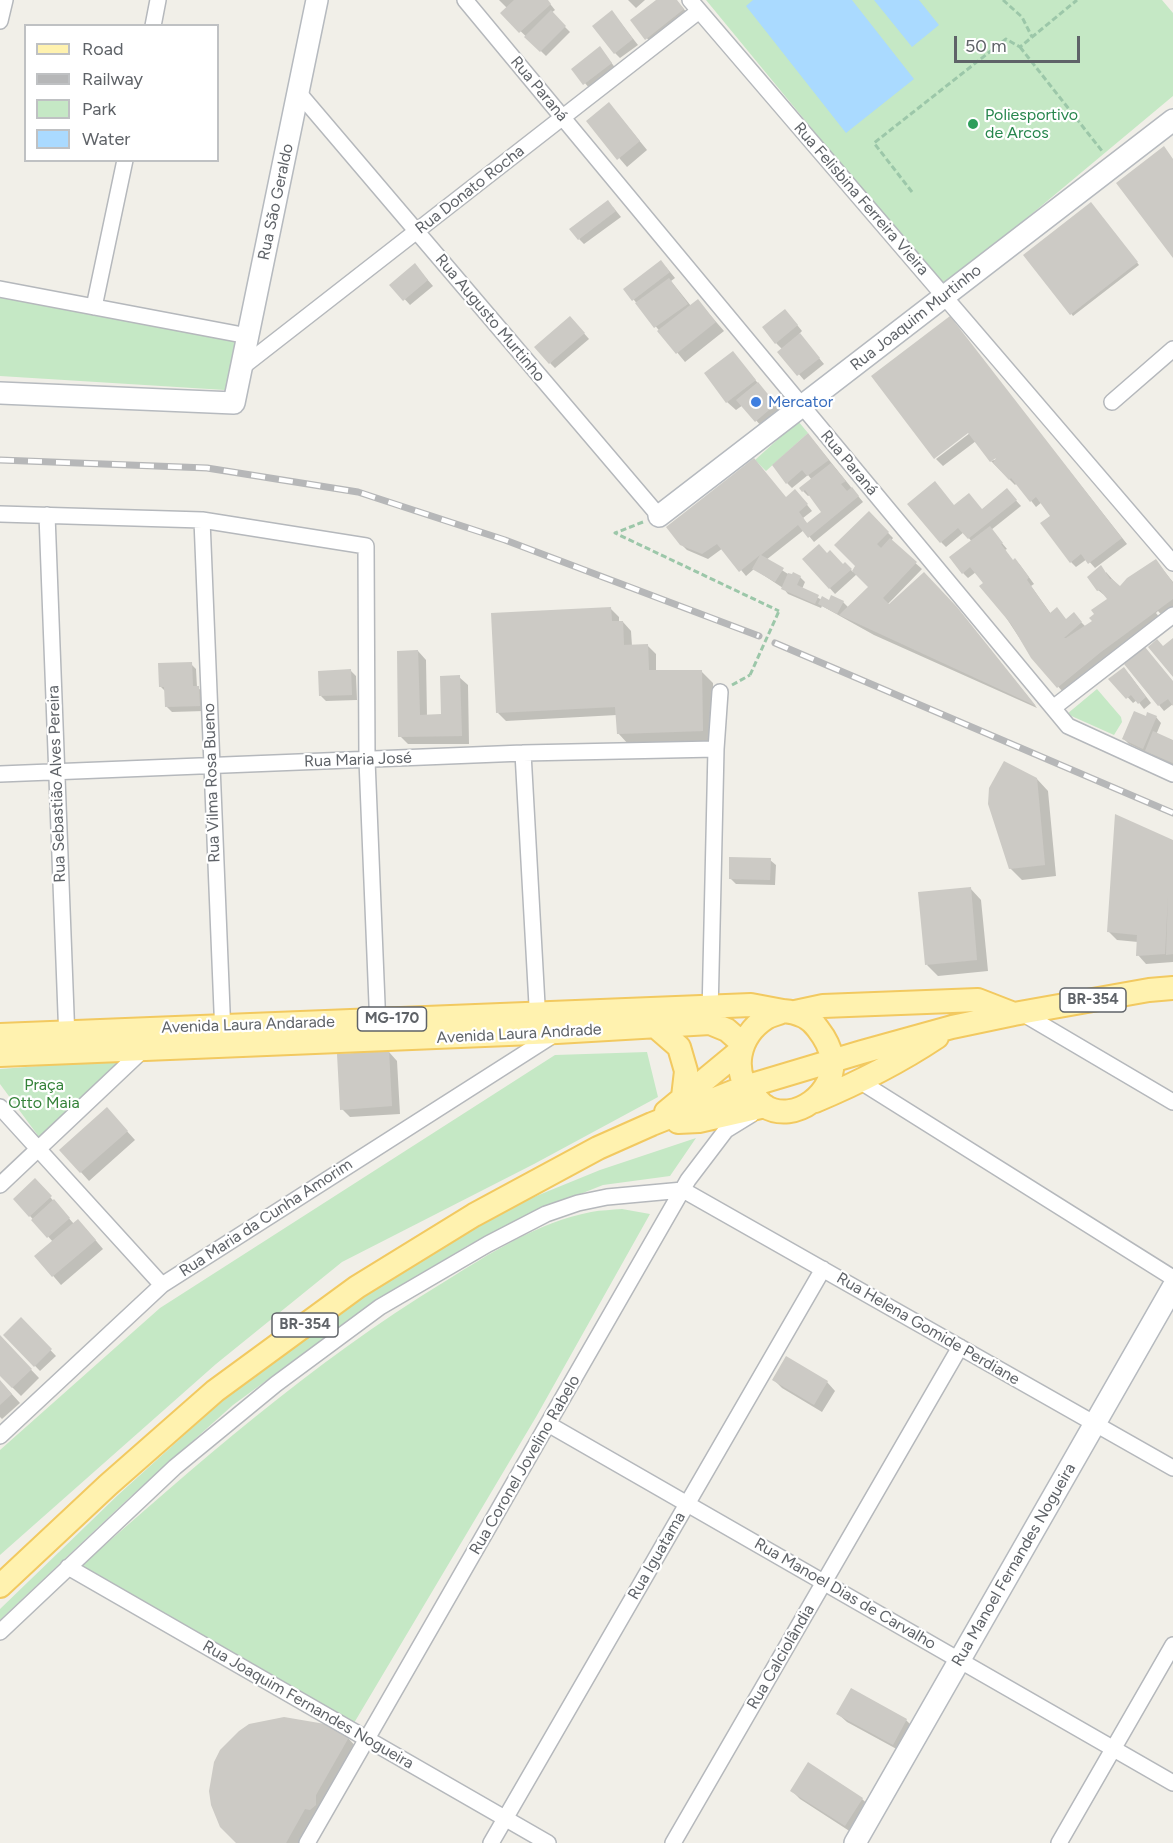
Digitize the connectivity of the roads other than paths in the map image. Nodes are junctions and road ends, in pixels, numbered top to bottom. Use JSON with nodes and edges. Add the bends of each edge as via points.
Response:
{"nodes":[{"id":1,"x":5,"y":0,"type":"edge"},
{"id":2,"x":158,"y":0,"type":"edge"},
{"id":3,"x":316,"y":0,"type":"edge"},
{"id":4,"x":465,"y":0,"type":"edge"},
{"id":5,"x":695,"y":6,"type":"edge"},
{"id":6,"x":0,"y":21,"type":"edge"},
{"id":7,"x":153,"y":24,"type":"edge"},
{"id":8,"x":298,"y":92,"type":"junction"},
{"id":9,"x":562,"y":118,"type":"junction"},
{"id":10,"x":1173,"y":120,"type":"edge"},
{"id":11,"x":125,"y":162,"type":"edge"},
{"id":12,"x":416,"y":232,"type":"junction"},
{"id":13,"x":0,"y":289,"type":"edge"},
{"id":14,"x":944,"y":296,"type":"junction"},
{"id":15,"x":94,"y":307,"type":"junction"},
{"id":16,"x":248,"y":336,"type":"junction"},
{"id":17,"x":1173,"y":349,"type":"edge"},
{"id":18,"x":241,"y":368,"type":"junction"},
{"id":19,"x":0,"y":393,"type":"edge"},
{"id":20,"x":1112,"y":402,"type":"dead end"},
{"id":21,"x":802,"y":406,"type":"junction"},
{"id":22,"x":0,"y":514,"type":"edge"},
{"id":23,"x":47,"y":515,"type":"junction"},
{"id":24,"x":659,"y":516,"type":"joint"},
{"id":25,"x":202,"y":520,"type":"junction"},
{"id":26,"x":1173,"y":563,"type":"edge"},
{"id":27,"x":1173,"y":615,"type":"edge"},
{"id":28,"x":720,"y":692,"type":"dead end"},
{"id":29,"x":1053,"y":708,"type":"junction"},
{"id":30,"x":716,"y":749,"type":"junction"},
{"id":31,"x":523,"y":753,"type":"junction"},
{"id":32,"x":367,"y":760,"type":"junction"},
{"id":33,"x":211,"y":765,"type":"junction"},
{"id":34,"x":56,"y":771,"type":"junction"},
{"id":35,"x":0,"y":774,"type":"edge"},
{"id":36,"x":1173,"y":774,"type":"edge"},
{"id":37,"x":1173,"y":988,"type":"edge"},
{"id":38,"x":789,"y":1011,"type":"junction"},
{"id":39,"x":1018,"y":1013,"type":"junction"},
{"id":40,"x":710,"y":1015,"type":"junction"},
{"id":41,"x":544,"y":1026,"type":"junction"},
{"id":42,"x":656,"y":1027,"type":"junction"},
{"id":43,"x":952,"y":1027,"type":"junction"},
{"id":44,"x":378,"y":1030,"type":"junction"},
{"id":45,"x":0,"y":1035,"type":"edge"},
{"id":46,"x":223,"y":1036,"type":"junction"},
{"id":47,"x":67,"y":1042,"type":"junction"},
{"id":48,"x":742,"y":1047,"type":"junction"},
{"id":49,"x":144,"y":1049,"type":"junction"},
{"id":50,"x":0,"y":1055,"type":"edge"},
{"id":51,"x":832,"y":1060,"type":"junction"},
{"id":52,"x":861,"y":1082,"type":"junction"},
{"id":53,"x":745,"y":1087,"type":"junction"},
{"id":54,"x":683,"y":1097,"type":"junction"},
{"id":55,"x":814,"y":1102,"type":"junction"},
{"id":56,"x":1173,"y":1102,"type":"edge"},
{"id":57,"x":765,"y":1106,"type":"junction"},
{"id":58,"x":0,"y":1107,"type":"edge"},
{"id":59,"x":652,"y":1124,"type":"junction"},
{"id":60,"x":38,"y":1149,"type":"junction"},
{"id":61,"x":0,"y":1185,"type":"edge"},
{"id":62,"x":683,"y":1190,"type":"junction"},
{"id":63,"x":823,"y":1269,"type":"junction"},
{"id":64,"x":1173,"y":1278,"type":"edge"},
{"id":65,"x":162,"y":1285,"type":"junction"},
{"id":66,"x":1173,"y":1287,"type":"edge"},
{"id":67,"x":960,"y":1347,"type":"junction"},
{"id":68,"x":548,"y":1424,"type":"junction"},
{"id":69,"x":1095,"y":1424,"type":"junction"},
{"id":70,"x":0,"y":1436,"type":"edge"},
{"id":71,"x":1173,"y":1468,"type":"edge"},
{"id":72,"x":687,"y":1504,"type":"junction"},
{"id":73,"x":68,"y":1567,"type":"junction"},
{"id":74,"x":824,"y":1582,"type":"junction"},
{"id":75,"x":0,"y":1586,"type":"edge"},
{"id":76,"x":0,"y":1632,"type":"edge"},
{"id":77,"x":1173,"y":1646,"type":"edge"},
{"id":78,"x":960,"y":1660,"type":"junction"},
{"id":79,"x":367,"y":1739,"type":"junction"},
{"id":80,"x":1114,"y":1749,"type":"junction"},
{"id":81,"x":1173,"y":1783,"type":"edge"},
{"id":82,"x":505,"y":1818,"type":"junction"},
{"id":83,"x":307,"y":1843,"type":"edge"},
{"id":84,"x":491,"y":1843,"type":"edge"},
{"id":85,"x":548,"y":1843,"type":"edge"},
{"id":86,"x":673,"y":1843,"type":"edge"},
{"id":87,"x":855,"y":1843,"type":"edge"},
{"id":88,"x":1059,"y":1843,"type":"edge"}],
"edges":[{"from":1,"to":6,"type":"street"},
{"from":2,"to":7,"type":"street"},
{"from":3,"to":8,"type":"street","name":"Rua São Geraldo"},
{"from":4,"to":9,"type":"street","name":"Rua Paraná"},
{"from":5,"to":9,"type":"street","name":"Rua Donato Rocha"},
{"from":5,"to":14,"type":"street","name":"Rua Felisbina Ferreira Vieira"},
{"from":8,"to":12,"type":"street","name":"Rua Augusto Murtinho"},
{"from":8,"to":16,"type":"street","name":"Rua São Geraldo"},
{"from":9,"to":12,"type":"street","name":"Rua Donato Rocha"},
{"from":9,"to":21,"type":"street","name":"Rua Paraná"},
{"from":10,"to":14,"type":"street","name":"Rua Joaquim Murtinho"},
{"from":11,"to":15,"type":"street"},
{"from":12,"to":18,"type":"street","name":"Rua Donato Rocha"},
{"from":12,"to":24,"type":"street","name":"Rua Augusto Murtinho"},
{"from":13,"to":15,"type":"street"},
{"from":14,"to":21,"type":"street","name":"Rua Joaquim Murtinho"},
{"from":14,"to":26,"type":"street","name":"Rua Felisbina Ferreira Vieira"},
{"from":15,"to":16,"type":"street"},
{"from":16,"to":18,"type":"street","name":"Rua São Geraldo"},
{"from":17,"to":20,"type":"street"},
{"from":18,"to":19,"type":"street","name":"Rua São Geraldo","via":[[234,403]]},
{"from":21,"to":24,"type":"street","name":"Rua Joaquim Murtinho"},
{"from":21,"to":29,"type":"street","name":"Rua Paraná"},
{"from":22,"to":23,"type":"street"},
{"from":23,"to":25,"type":"street"},
{"from":23,"to":34,"type":"street","name":"Rua Sebastião Alves Pereira"},
{"from":25,"to":32,"type":"street","via":[[366,546]]},
{"from":25,"to":33,"type":"street","name":"Rua Vilma Rosa Bueno"},
{"from":27,"to":29,"type":"street"},
{"from":28,"to":30,"type":"street"},
{"from":29,"to":36,"type":"street","name":"Rua Paraná","via":[[1068,726]]},
{"from":30,"to":31,"type":"street","name":"Rua Maria José"},
{"from":30,"to":40,"type":"street"},
{"from":31,"to":32,"type":"street","name":"Rua Maria José"},
{"from":31,"to":41,"type":"street"},
{"from":32,"to":33,"type":"street","name":"Rua Maria José"},
{"from":32,"to":44,"type":"street"},
{"from":33,"to":34,"type":"street","name":"Rua Maria José"},
{"from":33,"to":46,"type":"street","name":"Rua Vilma Rosa Bueno"},
{"from":34,"to":35,"type":"street","name":"Rua Maria José"},
{"from":34,"to":47,"type":"street","name":"Rua Sebastião Alves Pereira"},
{"from":37,"to":39,"type":"main road","number":"BR-354"},
{"from":38,"to":39,"type":"main road","via":[[978,999]]},
{"from":38,"to":40,"type":"main road","name":"Avenida Laura Andarade","number":"MG-170","via":[[751,1005]]},
{"from":38,"to":48,"type":"main road","via":[[766,1019]]},
{"from":38,"to":51,"type":"main road","via":[[813,1023],[827,1041]]},
{"from":39,"to":43,"type":"main road","number":"BR-354"},
{"from":39,"to":56,"type":"street"},
{"from":40,"to":41,"type":"main road","name":"Avenida Laura Andarade","number":"MG-170"},
{"from":40,"to":42,"type":"main road","name":"Avenida Laura Andrade","number":"MG-170"},
{"from":40,"to":48,"type":"main road"},
{"from":41,"to":42,"type":"main road","name":"Avenida Laura Andrade","number":"MG-170"},
{"from":41,"to":44,"type":"main road","name":"Avenida Laura Andarade","number":"MG-170"},
{"from":41,"to":65,"type":"street","name":"Rua Maria da Cunha Amorim"},
{"from":42,"to":54,"type":"main road","via":[[679,1047],[686,1071]]},
{"from":43,"to":51,"type":"main road","number":"BR-354"},
{"from":43,"to":52,"type":"main road","via":[[905,1059]]},
{"from":44,"to":46,"type":"main road","name":"Avenida Laura Andarade","number":"MG-170"},
{"from":45,"to":47,"type":"main road","name":"Avenida Laura Andarade","number":"MG-170"},
{"from":46,"to":47,"type":"main road","name":"Avenida Laura Andarade","number":"MG-170"},
{"from":46,"to":49,"type":"main road","number":"MG-170"},
{"from":47,"to":49,"type":"main road","number":"MG-170"},
{"from":47,"to":50,"type":"main road","number":"MG-170"},
{"from":48,"to":53,"type":"main road","via":[[739,1069]]},
{"from":48,"to":54,"type":"main road"},
{"from":49,"to":60,"type":"street"},
{"from":51,"to":53,"type":"main road","number":"BR-354"},
{"from":51,"to":55,"type":"main road","via":[[828,1083]]},
{"from":52,"to":55,"type":"main road"},
{"from":52,"to":64,"type":"street"},
{"from":53,"to":57,"type":"main road"},
{"from":53,"to":59,"type":"main road","number":"BR-354"},
{"from":54,"to":59,"type":"main road"},
{"from":55,"to":57,"type":"main road","via":[[781,1111]]},
{"from":57,"to":59,"type":"main road","via":[[699,1121]]},
{"from":57,"to":62,"type":"street","name":"Rua Coronel Jovelino Rabelo","via":[[726,1130]]},
{"from":58,"to":60,"type":"street"},
{"from":59,"to":75,"type":"main road","number":"BR-354","via":[[598,1148],[474,1215],[357,1287],[215,1391]]},
{"from":60,"to":61,"type":"street"},
{"from":60,"to":65,"type":"street"},
{"from":62,"to":63,"type":"street","name":"Rua Helena Gomide Perdiane"},
{"from":62,"to":68,"type":"street","name":"Rua Coronel Jovelino Rabelo"},
{"from":62,"to":73,"type":"street","via":[[607,1197],[546,1215],[380,1307],[276,1384],[175,1467]]},
{"from":63,"to":67,"type":"street","name":"Rua Helena Gomide Perdiane"},
{"from":63,"to":72,"type":"street","name":"Rua Iguatama"},
{"from":65,"to":70,"type":"street","name":"Rua Maria da Cunha Amorim"},
{"from":66,"to":69,"type":"street","name":"Rua Manoel Fernandes Nogueira"},
{"from":67,"to":69,"type":"street","name":"Rua Helena Gomide Perdiane"},
{"from":67,"to":74,"type":"street","name":"Rua Calciolândia"},
{"from":68,"to":72,"type":"street","name":"Rua Manoel Dias de Carvalho"},
{"from":68,"to":79,"type":"street","name":"Rua Coronel Jovelino Rabelo"},
{"from":69,"to":71,"type":"street","name":"Rua Helena Gomide Perdiane"},
{"from":69,"to":78,"type":"street","name":"Rua Manoel Fernandes Nogueira"},
{"from":72,"to":74,"type":"street","name":"Rua Manoel Dias de Carvalho"},
{"from":72,"to":82,"type":"street","name":"Rua Iguatama"},
{"from":73,"to":76,"type":"street"},
{"from":73,"to":79,"type":"street","name":"Rua Joaquim Fernandes Nogueira"},
{"from":74,"to":78,"type":"street","name":"Rua Manoel Dias de Carvalho"},
{"from":74,"to":86,"type":"street","name":"Rua Calciolândia"},
{"from":77,"to":80,"type":"street"},
{"from":78,"to":80,"type":"street","name":"Rua Manoel Dias de Carvalho"},
{"from":78,"to":87,"type":"street","name":"Rua Manoel Fernandes Nogueira"},
{"from":79,"to":82,"type":"street","name":"Rua Joaquim Fernandes Nogueira"},
{"from":79,"to":83,"type":"street","name":"Rua Coronel Jovelino Rabelo"},
{"from":80,"to":81,"type":"street","name":"Rua Manoel Dias de Carvalho"},
{"from":80,"to":88,"type":"street"},
{"from":82,"to":84,"type":"street","name":"Rua Iguatama"},
{"from":82,"to":85,"type":"street","name":"Rua Joaquim Fernandes Nogueira"}]}
